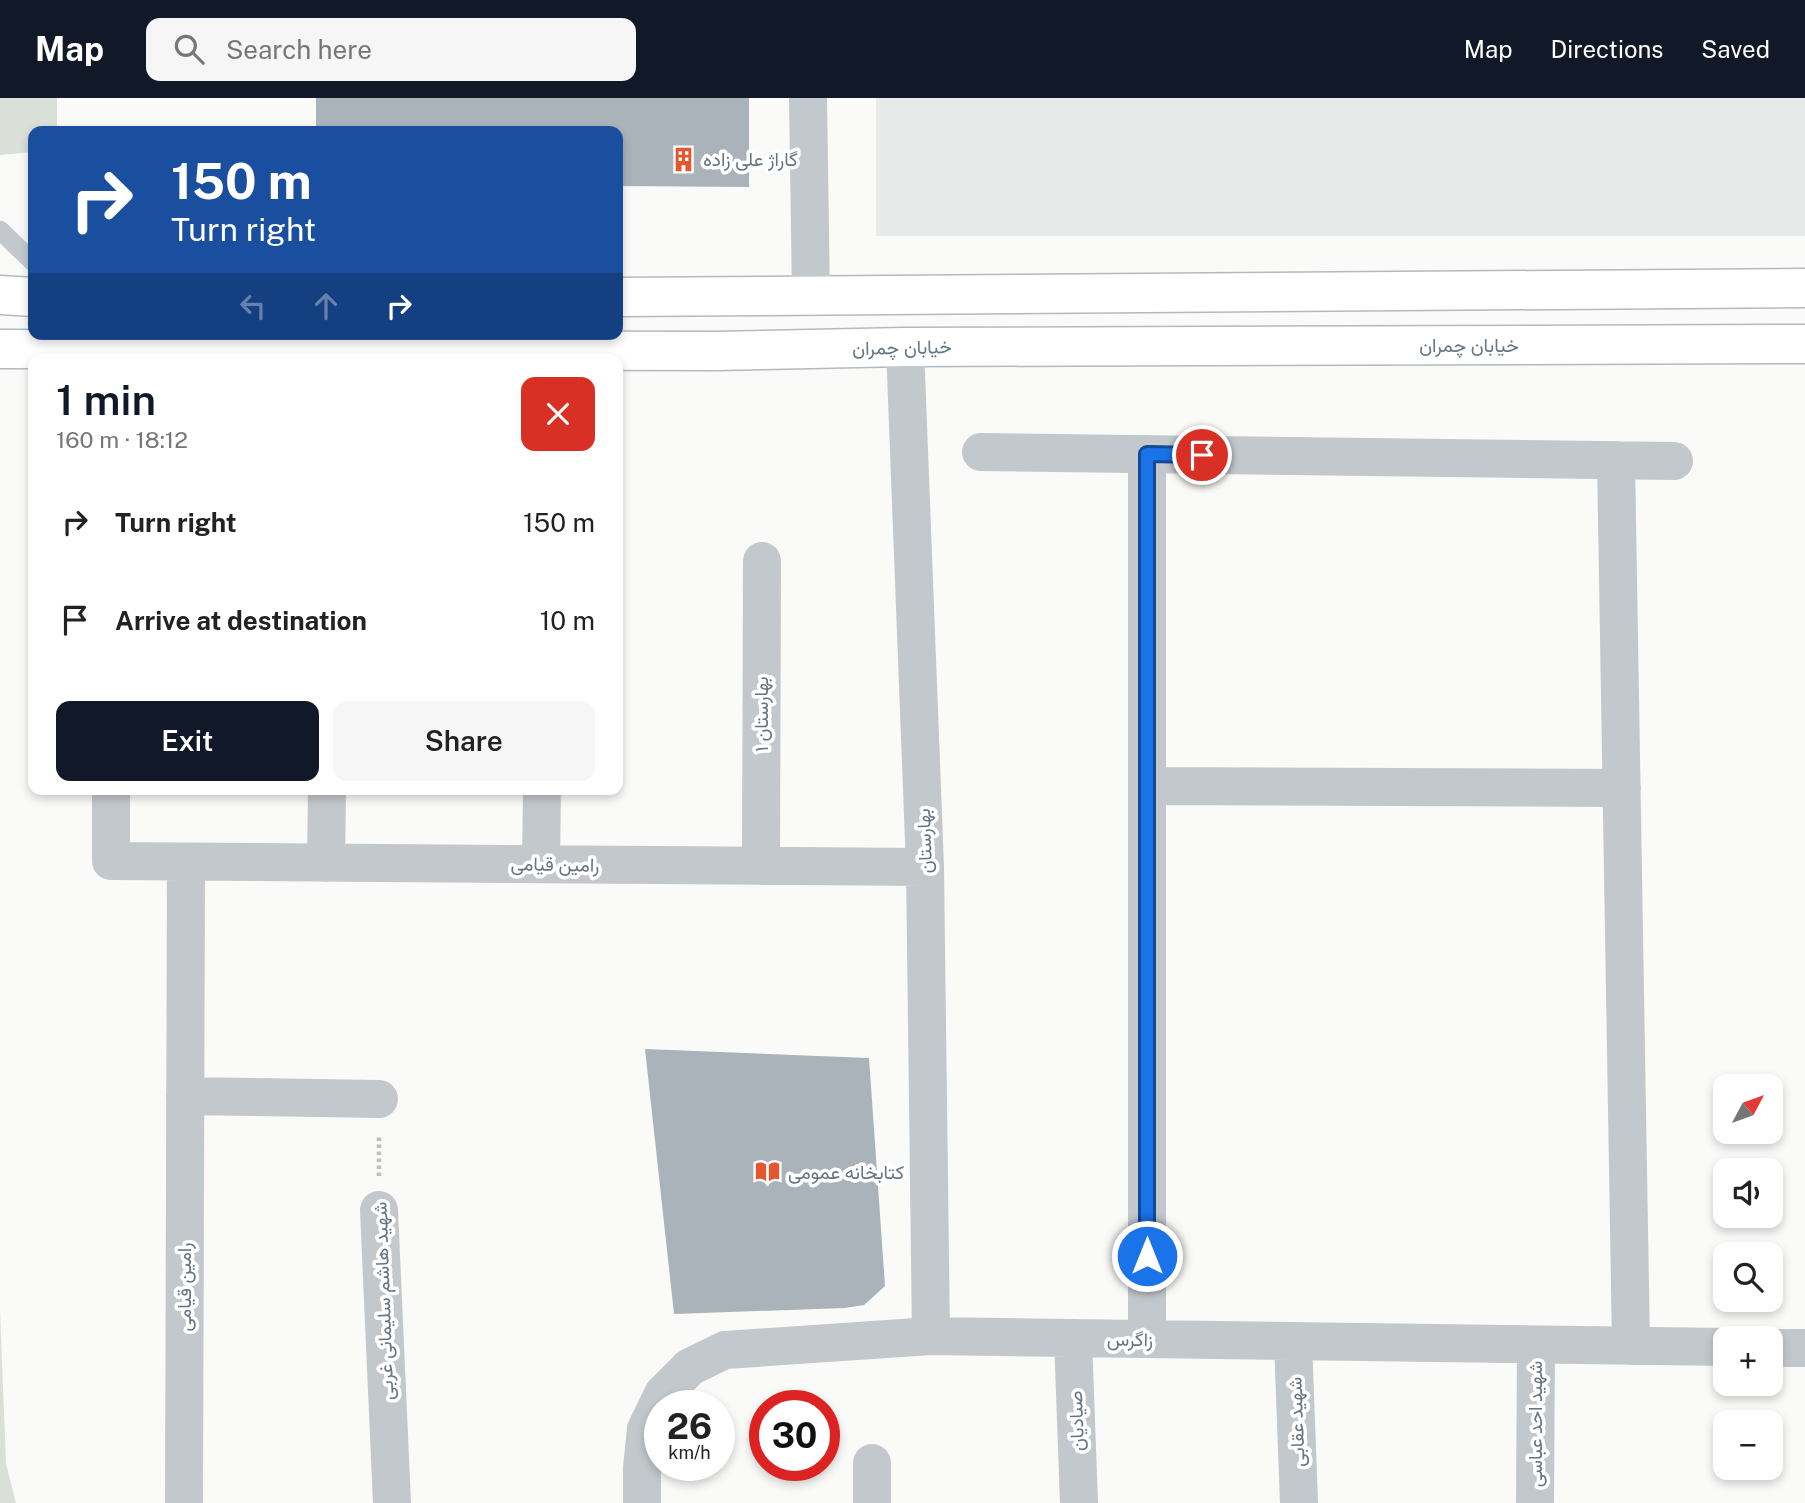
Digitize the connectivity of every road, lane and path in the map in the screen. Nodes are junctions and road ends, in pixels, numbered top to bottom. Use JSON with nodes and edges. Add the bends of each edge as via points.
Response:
{"nodes":[{"id":1,"x":808,"y":98,"type":"edge"},
{"id":2,"x":0,"y":230,"type":"edge"},
{"id":3,"x":28,"y":257,"type":"edge"},
{"id":4,"x":1805,"y":288,"type":"edge"},
{"id":5,"x":0,"y":295,"type":"edge"},
{"id":6,"x":718,"y":296,"type":"junction"},
{"id":7,"x":811,"y":296,"type":"junction"},
{"id":8,"x":28,"y":297,"type":"edge"},
{"id":9,"x":623,"y":297,"type":"edge"},
{"id":10,"x":1805,"y":344,"type":"edge"},
{"id":11,"x":905,"y":347,"type":"junction"},
{"id":12,"x":0,"y":349,"type":"edge"},
{"id":13,"x":716,"y":351,"type":"junction"},
{"id":14,"x":981,"y":452,"type":"dead end"},
{"id":15,"x":1147,"y":454,"type":"junction"},
{"id":16,"x":1616,"y":460,"type":"junction"},
{"id":17,"x":1674,"y":461,"type":"dead end"},
{"id":18,"x":762,"y":561,"type":"dead end"},
{"id":19,"x":1147,"y":786,"type":"junction"},
{"id":20,"x":1622,"y":788,"type":"junction"},
{"id":21,"x":111,"y":795,"type":"edge"},
{"id":22,"x":327,"y":795,"type":"edge"},
{"id":23,"x":542,"y":795,"type":"edge"},
{"id":24,"x":186,"y":862,"type":"junction"},
{"id":25,"x":326,"y":863,"type":"junction"},
{"id":26,"x":541,"y":864,"type":"junction"},
{"id":27,"x":761,"y":866,"type":"junction"},
{"id":28,"x":925,"y":867,"type":"junction"},
{"id":29,"x":185,"y":1096,"type":"junction"},
{"id":30,"x":379,"y":1100,"type":"joint"},
{"id":31,"x":379,"y":1210,"type":"joint"},
{"id":32,"x":931,"y":1336,"type":"junction"},
{"id":33,"x":1073,"y":1338,"type":"junction"},
{"id":34,"x":1147,"y":1339,"type":"junction"},
{"id":35,"x":1293,"y":1341,"type":"junction"},
{"id":36,"x":1535,"y":1345,"type":"junction"},
{"id":37,"x":1631,"y":1346,"type":"junction"},
{"id":38,"x":1713,"y":1347,"type":"edge"},
{"id":39,"x":1783,"y":1348,"type":"edge"},
{"id":40,"x":1805,"y":1348,"type":"edge"},
{"id":41,"x":872,"y":1463,"type":"dead end"},
{"id":42,"x":184,"y":1503,"type":"edge"},
{"id":43,"x":392,"y":1503,"type":"edge"},
{"id":44,"x":642,"y":1503,"type":"edge"},
{"id":45,"x":872,"y":1503,"type":"edge"},
{"id":46,"x":1079,"y":1503,"type":"edge"},
{"id":47,"x":1299,"y":1503,"type":"edge"},
{"id":48,"x":1535,"y":1503,"type":"edge"}],
"edges":[{"from":1,"to":7,"type":"street"},
{"from":2,"to":3,"type":"lane"},
{"from":4,"to":7,"type":"main road"},
{"from":5,"to":8,"type":"main road"},
{"from":6,"to":7,"type":"main road"},
{"from":6,"to":9,"type":"main road"},
{"from":6,"to":13,"type":"main road"},
{"from":10,"to":11,"type":"main road","name":"خیابان چمران"},
{"from":11,"to":13,"type":"main road","name":"خیابان چمران"},
{"from":11,"to":28,"type":"street","name":"بهارستان"},
{"from":12,"to":13,"type":"main road","name":"خیابان چمران"},
{"from":14,"to":15,"type":"street"},
{"from":15,"to":16,"type":"street"},
{"from":15,"to":19,"type":"street"},
{"from":16,"to":17,"type":"street"},
{"from":16,"to":20,"type":"street"},
{"from":18,"to":27,"type":"street","name":"بهارستان ۱"},
{"from":19,"to":20,"type":"street"},
{"from":19,"to":34,"type":"street"},
{"from":20,"to":37,"type":"street"},
{"from":21,"to":24,"type":"street","name":"رامین قیامی","via":[[111,861]]},
{"from":22,"to":25,"type":"street"},
{"from":23,"to":26,"type":"street"},
{"from":24,"to":25,"type":"street","name":"رامین قیامی"},
{"from":24,"to":29,"type":"street","name":"رامین قیامی"},
{"from":25,"to":26,"type":"street","name":"رامین قیامی"},
{"from":26,"to":27,"type":"street","name":"رامین قیامی"},
{"from":27,"to":28,"type":"street","name":"رامین قیامی"},
{"from":28,"to":32,"type":"street","name":"بهارستان"},
{"from":29,"to":30,"type":"street"},
{"from":29,"to":42,"type":"street","name":"رامین قیامی"},
{"from":30,"to":31,"type":"path","name":"شهید هاشم سلیمانی غربی"},
{"from":31,"to":43,"type":"street","name":"شهید هاشم سلیمانی غربی"},
{"from":32,"to":33,"type":"street","name":"زاگرس"},
{"from":32,"to":44,"type":"street","name":"زاگرس","via":[[725,1350],[690,1367],[663,1394],[646,1429]]},
{"from":33,"to":34,"type":"street","name":"زاگرس"},
{"from":33,"to":46,"type":"street","name":"صیادیان"},
{"from":34,"to":35,"type":"street","name":"زاگرس"},
{"from":35,"to":36,"type":"street","name":"زاگرس"},
{"from":35,"to":47,"type":"street","name":"شهید عقابی"},
{"from":36,"to":37,"type":"street","name":"زاگرس"},
{"from":36,"to":48,"type":"street","name":"شهید احد عباسی"},
{"from":37,"to":38,"type":"street","name":"زاگرس"},
{"from":39,"to":40,"type":"street"},
{"from":41,"to":45,"type":"street"}]}
